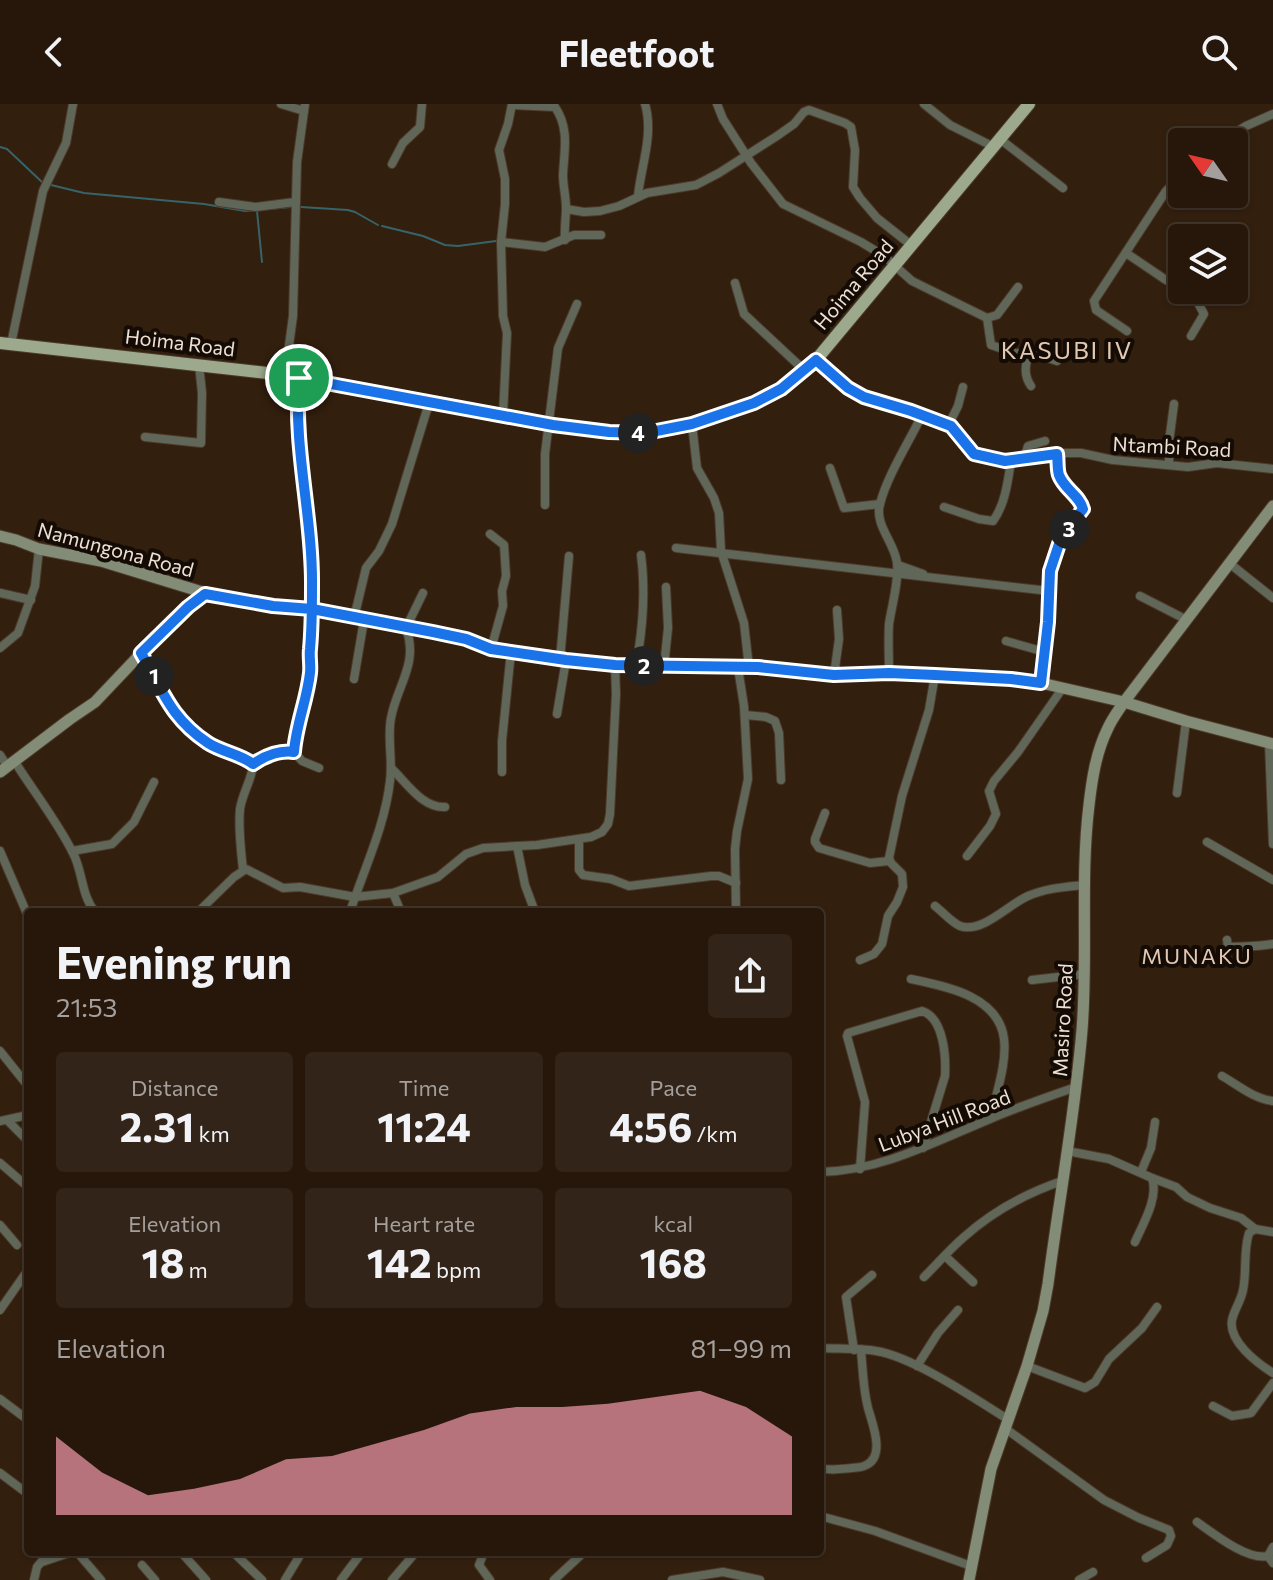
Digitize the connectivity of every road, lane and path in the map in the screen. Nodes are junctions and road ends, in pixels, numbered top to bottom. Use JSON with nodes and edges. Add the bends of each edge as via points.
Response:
{"nodes":[{"id":1,"x":73,"y":104,"type":"edge"},
{"id":2,"x":281,"y":104,"type":"edge"},
{"id":3,"x":422,"y":104,"type":"edge"},
{"id":4,"x":645,"y":104,"type":"edge"},
{"id":5,"x":717,"y":104,"type":"edge"},
{"id":6,"x":924,"y":104,"type":"edge"},
{"id":7,"x":1029,"y":104,"type":"edge"},
{"id":8,"x":512,"y":105,"type":"edge"},
{"id":9,"x":304,"y":107,"type":"edge"},
{"id":10,"x":1273,"y":114,"type":"edge"},
{"id":11,"x":1243,"y":128,"type":"edge"},
{"id":12,"x":997,"y":143,"type":"junction"},
{"id":13,"x":747,"y":156,"type":"junction"},
{"id":14,"x":392,"y":164,"type":"dead end"},
{"id":15,"x":1063,"y":188,"type":"dead end"},
{"id":16,"x":1168,"y":189,"type":"edge"},
{"id":17,"x":638,"y":196,"type":"junction"},
{"id":18,"x":219,"y":202,"type":"dead end"},
{"id":19,"x":295,"y":202,"type":"junction"},
{"id":20,"x":566,"y":209,"type":"junction"},
{"id":21,"x":601,"y":235,"type":"dead end"},
{"id":22,"x":565,"y":240,"type":"junction"},
{"id":23,"x":501,"y":242,"type":"junction"},
{"id":24,"x":911,"y":245,"type":"junction"},
{"id":25,"x":1126,"y":253,"type":"junction"},
{"id":26,"x":894,"y":266,"type":"junction"},
{"id":27,"x":1168,"y":281,"type":"edge"},
{"id":28,"x":735,"y":283,"type":"dead end"},
{"id":29,"x":1018,"y":287,"type":"dead end"},
{"id":30,"x":577,"y":304,"type":"dead end"},
{"id":31,"x":1199,"y":304,"type":"edge"},
{"id":32,"x":987,"y":318,"type":"junction"},
{"id":33,"x":1127,"y":331,"type":"dead end"},
{"id":34,"x":1191,"y":336,"type":"dead end"},
{"id":35,"x":5,"y":343,"type":"edge"},
{"id":36,"x":1028,"y":356,"type":"junction"},
{"id":37,"x":816,"y":360,"type":"junction"},
{"id":38,"x":1057,"y":361,"type":"dead end"},
{"id":39,"x":199,"y":365,"type":"junction"},
{"id":40,"x":804,"y":370,"type":"junction"},
{"id":41,"x":285,"y":375,"type":"junction"},
{"id":42,"x":299,"y":378,"type":"junction"},
{"id":43,"x":1031,"y":386,"type":"dead end"},
{"id":44,"x":963,"y":387,"type":"dead end"},
{"id":45,"x":429,"y":403,"type":"junction"},
{"id":46,"x":1174,"y":404,"type":"dead end"},
{"id":47,"x":503,"y":415,"type":"junction"},
{"id":48,"x":922,"y":415,"type":"junction"},
{"id":49,"x":548,"y":424,"type":"junction"},
{"id":50,"x":692,"y":424,"type":"junction"},
{"id":51,"x":949,"y":424,"type":"junction"},
{"id":52,"x":145,"y":437,"type":"dead end"},
{"id":53,"x":1045,"y":441,"type":"dead end"},
{"id":54,"x":1057,"y":454,"type":"junction"},
{"id":55,"x":1024,"y":459,"type":"junction"},
{"id":56,"x":1011,"y":461,"type":"junction"},
{"id":57,"x":1169,"y":464,"type":"junction"},
{"id":58,"x":830,"y":468,"type":"dead end"},
{"id":59,"x":1273,"y":469,"type":"edge"},
{"id":60,"x":880,"y":504,"type":"junction"},
{"id":61,"x":545,"y":505,"type":"dead end"},
{"id":62,"x":1273,"y":506,"type":"edge"},
{"id":63,"x":944,"y":507,"type":"dead end"},
{"id":64,"x":490,"y":534,"type":"dead end"},
{"id":65,"x":0,"y":536,"type":"edge"},
{"id":66,"x":676,"y":548,"type":"dead end"},
{"id":67,"x":39,"y":549,"type":"junction"},
{"id":68,"x":641,"y":555,"type":"dead end"},
{"id":69,"x":569,"y":556,"type":"dead end"},
{"id":70,"x":1229,"y":563,"type":"junction"},
{"id":71,"x":898,"y":565,"type":"junction"},
{"id":72,"x":927,"y":576,"type":"dead end"},
{"id":73,"x":666,"y":587,"type":"dead end"},
{"id":74,"x":1049,"y":591,"type":"junction"},
{"id":75,"x":0,"y":593,"type":"edge"},
{"id":76,"x":423,"y":593,"type":"dead end"},
{"id":77,"x":212,"y":595,"type":"junction"},
{"id":78,"x":1140,"y":596,"type":"dead end"},
{"id":79,"x":1273,"y":598,"type":"edge"},
{"id":80,"x":31,"y":600,"type":"junction"},
{"id":81,"x":312,"y":609,"type":"junction"},
{"id":82,"x":837,"y":610,"type":"dead end"},
{"id":83,"x":359,"y":619,"type":"junction"},
{"id":84,"x":1187,"y":620,"type":"junction"},
{"id":85,"x":406,"y":628,"type":"junction"},
{"id":86,"x":1006,"y":641,"type":"dead end"},
{"id":87,"x":0,"y":648,"type":"edge"},
{"id":88,"x":491,"y":649,"type":"junction"},
{"id":89,"x":511,"y":651,"type":"junction"},
{"id":90,"x":1045,"y":652,"type":"junction"},
{"id":91,"x":141,"y":653,"type":"junction"},
{"id":92,"x":563,"y":660,"type":"junction"},
{"id":93,"x":615,"y":665,"type":"junction"},
{"id":94,"x":636,"y":666,"type":"junction"},
{"id":95,"x":664,"y":667,"type":"junction"},
{"id":96,"x":744,"y":668,"type":"junction"},
{"id":97,"x":889,"y":673,"type":"junction"},
{"id":98,"x":834,"y":675,"type":"junction"},
{"id":99,"x":935,"y":675,"type":"junction"},
{"id":100,"x":354,"y":679,"type":"dead end"},
{"id":101,"x":1041,"y":683,"type":"junction"},
{"id":102,"x":1062,"y":689,"type":"junction"},
{"id":103,"x":1124,"y":702,"type":"junction"},
{"id":104,"x":557,"y":714,"type":"dead end"},
{"id":105,"x":745,"y":715,"type":"junction"},
{"id":106,"x":1186,"y":721,"type":"junction"},
{"id":107,"x":1271,"y":743,"type":"edge"},
{"id":108,"x":294,"y":752,"type":"junction"},
{"id":109,"x":0,"y":755,"type":"edge"},
{"id":110,"x":253,"y":764,"type":"junction"},
{"id":111,"x":7,"y":767,"type":"edge"},
{"id":112,"x":319,"y":768,"type":"dead end"},
{"id":113,"x":391,"y":768,"type":"junction"},
{"id":114,"x":502,"y":772,"type":"dead end"},
{"id":115,"x":781,"y":780,"type":"dead end"},
{"id":116,"x":154,"y":782,"type":"dead end"},
{"id":117,"x":1177,"y":793,"type":"dead end"},
{"id":118,"x":445,"y":807,"type":"dead end"},
{"id":119,"x":825,"y":813,"type":"dead end"},
{"id":120,"x":579,"y":839,"type":"junction"},
{"id":121,"x":1207,"y":842,"type":"dead end"},
{"id":122,"x":1273,"y":844,"type":"edge"},
{"id":123,"x":517,"y":846,"type":"junction"},
{"id":124,"x":0,"y":851,"type":"edge"},
{"id":125,"x":72,"y":851,"type":"junction"},
{"id":126,"x":967,"y":856,"type":"dead end"},
{"id":127,"x":889,"y":861,"type":"junction"},
{"id":128,"x":243,"y":870,"type":"junction"},
{"id":129,"x":1273,"y":880,"type":"edge"},
{"id":130,"x":736,"y":883,"type":"junction"},
{"id":131,"x":1084,"y":885,"type":"junction"},
{"id":132,"x":393,"y":893,"type":"junction"},
{"id":133,"x":355,"y":897,"type":"junction"},
{"id":134,"x":935,"y":906,"type":"dead end"},
{"id":135,"x":25,"y":908,"type":"edge"},
{"id":136,"x":90,"y":908,"type":"edge"},
{"id":137,"x":202,"y":908,"type":"edge"},
{"id":138,"x":351,"y":908,"type":"edge"},
{"id":139,"x":399,"y":908,"type":"edge"},
{"id":140,"x":534,"y":908,"type":"edge"},
{"id":141,"x":736,"y":908,"type":"edge"},
{"id":142,"x":1227,"y":940,"type":"dead end"},
{"id":143,"x":1273,"y":944,"type":"edge"},
{"id":144,"x":860,"y":960,"type":"dead end"},
{"id":145,"x":1084,"y":974,"type":"junction"},
{"id":146,"x":911,"y":979,"type":"dead end"},
{"id":147,"x":1032,"y":980,"type":"dead end"},
{"id":148,"x":0,"y":1051,"type":"edge"},
{"id":149,"x":1222,"y":1076,"type":"dead end"},
{"id":150,"x":24,"y":1081,"type":"edge"},
{"id":151,"x":1076,"y":1087,"type":"junction"},
{"id":152,"x":1273,"y":1101,"type":"edge"},
{"id":153,"x":24,"y":1116,"type":"edge"},
{"id":154,"x":991,"y":1118,"type":"junction"},
{"id":155,"x":4,"y":1121,"type":"edge"},
{"id":156,"x":1155,"y":1122,"type":"dead end"},
{"id":157,"x":24,"y":1138,"type":"edge"},
{"id":158,"x":923,"y":1148,"type":"junction"},
{"id":159,"x":1067,"y":1151,"type":"junction"},
{"id":160,"x":0,"y":1163,"type":"edge"},
{"id":161,"x":860,"y":1169,"type":"junction"},
{"id":162,"x":824,"y":1172,"type":"edge"},
{"id":163,"x":1141,"y":1172,"type":"junction"},
{"id":164,"x":1152,"y":1178,"type":"junction"},
{"id":165,"x":1062,"y":1181,"type":"junction"},
{"id":166,"x":24,"y":1184,"type":"edge"},
{"id":167,"x":0,"y":1225,"type":"edge"},
{"id":168,"x":1255,"y":1229,"type":"junction"},
{"id":169,"x":1273,"y":1232,"type":"edge"},
{"id":170,"x":1135,"y":1242,"type":"dead end"},
{"id":171,"x":17,"y":1245,"type":"dead end"},
{"id":172,"x":945,"y":1256,"type":"junction"},
{"id":173,"x":872,"y":1275,"type":"dead end"},
{"id":174,"x":924,"y":1277,"type":"dead end"},
{"id":175,"x":973,"y":1282,"type":"dead end"},
{"id":176,"x":24,"y":1285,"type":"edge"},
{"id":177,"x":1157,"y":1307,"type":"dead end"},
{"id":178,"x":0,"y":1310,"type":"edge"},
{"id":179,"x":958,"y":1310,"type":"dead end"},
{"id":180,"x":824,"y":1348,"type":"edge"},
{"id":181,"x":857,"y":1350,"type":"junction"},
{"id":182,"x":917,"y":1366,"type":"junction"},
{"id":183,"x":1027,"y":1366,"type":"junction"},
{"id":184,"x":1273,"y":1373,"type":"edge"},
{"id":185,"x":1273,"y":1383,"type":"edge"},
{"id":186,"x":0,"y":1399,"type":"edge"},
{"id":187,"x":1213,"y":1406,"type":"dead end"},
{"id":188,"x":24,"y":1417,"type":"edge"},
{"id":189,"x":1008,"y":1425,"type":"junction"},
{"id":190,"x":824,"y":1468,"type":"edge"},
{"id":191,"x":0,"y":1473,"type":"edge"},
{"id":192,"x":24,"y":1491,"type":"edge"},
{"id":193,"x":824,"y":1517,"type":"edge"},
{"id":194,"x":1197,"y":1522,"type":"dead end"},
{"id":195,"x":1271,"y":1555,"type":"edge"},
{"id":196,"x":46,"y":1556,"type":"edge"},
{"id":197,"x":61,"y":1556,"type":"edge"},
{"id":198,"x":78,"y":1556,"type":"edge"},
{"id":199,"x":185,"y":1556,"type":"edge"},
{"id":200,"x":237,"y":1556,"type":"edge"},
{"id":201,"x":300,"y":1556,"type":"edge"},
{"id":202,"x":359,"y":1556,"type":"edge"},
{"id":203,"x":413,"y":1556,"type":"edge"},
{"id":204,"x":482,"y":1556,"type":"edge"},
{"id":205,"x":580,"y":1556,"type":"edge"},
{"id":206,"x":1146,"y":1558,"type":"dead end"},
{"id":207,"x":41,"y":1562,"type":"junction"},
{"id":208,"x":142,"y":1565,"type":"dead end"},
{"id":209,"x":971,"y":1566,"type":"junction"},
{"id":210,"x":1093,"y":1572,"type":"dead end"},
{"id":211,"x":715,"y":1576,"type":"edge"},
{"id":212,"x":34,"y":1580,"type":"edge"},
{"id":213,"x":101,"y":1580,"type":"edge"},
{"id":214,"x":155,"y":1580,"type":"edge"},
{"id":215,"x":206,"y":1580,"type":"edge"},
{"id":216,"x":262,"y":1580,"type":"edge"},
{"id":217,"x":285,"y":1580,"type":"edge"},
{"id":218,"x":341,"y":1580,"type":"edge"},
{"id":219,"x":392,"y":1580,"type":"edge"},
{"id":220,"x":490,"y":1580,"type":"edge"},
{"id":221,"x":554,"y":1580,"type":"edge"},
{"id":222,"x":672,"y":1580,"type":"edge"},
{"id":223,"x":760,"y":1580,"type":"edge"},
{"id":224,"x":969,"y":1580,"type":"edge"},
{"id":225,"x":1079,"y":1580,"type":"edge"}],
"edges":[{"from":1,"to":35,"type":"street","via":[[66,143],[43,191]]},
{"from":2,"to":9,"type":"street"},
{"from":3,"to":14,"type":"street","via":[[420,127]]},
{"from":4,"to":17,"type":"street","via":[[647,147]]},
{"from":5,"to":13,"type":"street"},
{"from":6,"to":12,"type":"street","via":[[950,125]]},
{"from":7,"to":12,"type":"main road","name":"Hoima Road"},
{"from":8,"to":20,"type":"street","via":[[558,109],[565,130]]},
{"from":8,"to":23,"type":"street","via":[[499,150],[505,179]]},
{"from":9,"to":19,"type":"street"},
{"from":10,"to":11,"type":"street"},
{"from":12,"to":15,"type":"street"},
{"from":12,"to":24,"type":"main road","name":"Hoima Road"},
{"from":13,"to":17,"type":"street","via":[[696,185]]},
{"from":13,"to":24,"type":"street","via":[[807,111],[850,125],[853,187],[877,218]]},
{"from":13,"to":26,"type":"street","via":[[783,204],[861,242]]},
{"from":16,"to":25,"type":"street"},
{"from":17,"to":20,"type":"street","via":[[600,211]]},
{"from":18,"to":19,"type":"street","via":[[256,207]]},
{"from":19,"to":41,"type":"street","via":[[293,316]]},
{"from":20,"to":22,"type":"street"},
{"from":21,"to":22,"type":"street"},
{"from":22,"to":23,"type":"street","via":[[545,247]]},
{"from":23,"to":47,"type":"street","via":[[507,333]]},
{"from":24,"to":26,"type":"main road","name":"Hoima Road"},
{"from":25,"to":27,"type":"street"},
{"from":25,"to":33,"type":"street","via":[[1094,301],[1096,310]]},
{"from":26,"to":32,"type":"street","via":[[912,281]]},
{"from":26,"to":37,"type":"main road","name":"Hoima Road"},
{"from":28,"to":40,"type":"street","via":[[744,314]]},
{"from":29,"to":32,"type":"street","via":[[997,315]]},
{"from":30,"to":49,"type":"street","via":[[558,348]]},
{"from":31,"to":34,"type":"street","via":[[1204,314]]},
{"from":32,"to":36,"type":"street","via":[[991,345]]},
{"from":35,"to":39,"type":"main road","name":"Hoima Road"},
{"from":36,"to":38,"type":"street"},
{"from":36,"to":43,"type":"street","via":[[1025,371]]},
{"from":37,"to":40,"type":"main road","name":"Hoima Road"},
{"from":37,"to":48,"type":"street","via":[[864,397]]},
{"from":39,"to":41,"type":"main road","name":"Hoima Road"},
{"from":39,"to":52,"type":"street","via":[[201,443]]},
{"from":40,"to":50,"type":"main road","name":"Hoima Road","via":[[765,397]]},
{"from":41,"to":42,"type":"main road","name":"Hoima Road"},
{"from":42,"to":45,"type":"main road","name":"Hoima Road"},
{"from":42,"to":81,"type":"street"},
{"from":44,"to":51,"type":"street"},
{"from":45,"to":47,"type":"main road","name":"Hoima Road"},
{"from":45,"to":83,"type":"street","via":[[392,524],[366,568]]},
{"from":46,"to":57,"type":"street"},
{"from":47,"to":49,"type":"main road","name":"Hoima Road"},
{"from":48,"to":51,"type":"street"},
{"from":48,"to":60,"type":"street"},
{"from":49,"to":50,"type":"main road","name":"Hoima Road","via":[[628,433]]},
{"from":49,"to":61,"type":"street"},
{"from":50,"to":96,"type":"street","via":[[697,468],[719,513],[721,551],[744,623]]},
{"from":51,"to":56,"type":"street","name":"Ntambi Road","via":[[974,454]]},
{"from":53,"to":55,"type":"street","via":[[1028,446]]},
{"from":54,"to":55,"type":"street","name":"Ntambi Road"},
{"from":54,"to":57,"type":"street","name":"Ntambi Road"},
{"from":54,"to":74,"type":"street","via":[[1059,476],[1083,509],[1057,546]]},
{"from":55,"to":56,"type":"street","name":"Ntambi Road"},
{"from":56,"to":63,"type":"street","via":[[993,521]]},
{"from":57,"to":59,"type":"street","name":"Ntambi Road"},
{"from":58,"to":60,"type":"street","via":[[844,508]]},
{"from":60,"to":71,"type":"street","via":[[880,520]]},
{"from":62,"to":70,"type":"street","name":"Masiro Road"},
{"from":64,"to":88,"type":"street","via":[[504,545],[506,576]]},
{"from":65,"to":67,"type":"street","name":"Namungona Road"},
{"from":66,"to":74,"type":"street"},
{"from":67,"to":77,"type":"street","name":"Namungona Road","via":[[101,561]]},
{"from":67,"to":80,"type":"street"},
{"from":68,"to":94,"type":"street","via":[[644,606]]},
{"from":69,"to":92,"type":"street"},
{"from":70,"to":79,"type":"street"},
{"from":70,"to":84,"type":"street","name":"Masiro Road"},
{"from":71,"to":72,"type":"street"},
{"from":71,"to":97,"type":"street"},
{"from":73,"to":95,"type":"street"},
{"from":74,"to":90,"type":"street"},
{"from":75,"to":80,"type":"street"},
{"from":76,"to":85,"type":"street"},
{"from":77,"to":81,"type":"street","name":"Namungona Road"},
{"from":77,"to":91,"type":"street","via":[[205,594],[188,607]]},
{"from":78,"to":84,"type":"street"},
{"from":80,"to":87,"type":"street","via":[[18,633]]},
{"from":81,"to":83,"type":"street","name":"Namungona Road"},
{"from":81,"to":108,"type":"street","via":[[311,672]]},
{"from":82,"to":98,"type":"street"},
{"from":83,"to":85,"type":"street","name":"Namungona Road"},
{"from":83,"to":100,"type":"street"},
{"from":84,"to":103,"type":"street","name":"Masiro Road"},
{"from":85,"to":88,"type":"street","name":"Namungona Road"},
{"from":85,"to":113,"type":"street","via":[[411,655],[391,716]]},
{"from":86,"to":90,"type":"street"},
{"from":88,"to":89,"type":"street","name":"Namungona Road"},
{"from":89,"to":92,"type":"street","name":"Namungona Road"},
{"from":89,"to":114,"type":"street"},
{"from":90,"to":101,"type":"street"},
{"from":91,"to":110,"type":"street","via":[[171,709],[193,732]]},
{"from":91,"to":111,"type":"street","via":[[95,702]]},
{"from":92,"to":93,"type":"street","name":"Namungona Road"},
{"from":92,"to":104,"type":"street"},
{"from":93,"to":94,"type":"street","name":"Namungona Road"},
{"from":93,"to":120,"type":"street","via":[[608,824],[602,832]]},
{"from":94,"to":95,"type":"street","name":"Namungona Road"},
{"from":95,"to":96,"type":"street","name":"Namungona Road"},
{"from":96,"to":98,"type":"street","name":"Namungona Road"},
{"from":96,"to":105,"type":"street"},
{"from":97,"to":98,"type":"street","name":"Namungona Road"},
{"from":97,"to":99,"type":"street","name":"Namungona Road"},
{"from":99,"to":101,"type":"street","name":"Namungona Road"},
{"from":99,"to":127,"type":"street"},
{"from":101,"to":102,"type":"street","name":"Namungona Road"},
{"from":102,"to":103,"type":"street","name":"Namungona Road"},
{"from":102,"to":126,"type":"street","via":[[994,781],[989,791],[996,814]]},
{"from":103,"to":106,"type":"street","name":"Namungona Road"},
{"from":103,"to":131,"type":"street","name":"Masiro Road","via":[[1093,772]]},
{"from":105,"to":115,"type":"street","via":[[775,721]]},
{"from":105,"to":130,"type":"street","via":[[748,779],[737,831]]},
{"from":106,"to":107,"type":"street","name":"Namungona Road"},
{"from":106,"to":117,"type":"street"},
{"from":107,"to":122,"type":"street"},
{"from":108,"to":110,"type":"street","via":[[278,752]]},
{"from":108,"to":112,"type":"street"},
{"from":109,"to":111,"type":"street"},
{"from":110,"to":128,"type":"street","via":[[240,810]]},
{"from":111,"to":125,"type":"street"},
{"from":113,"to":118,"type":"street","via":[[425,802]]},
{"from":113,"to":133,"type":"street","via":[[381,824]]},
{"from":116,"to":125,"type":"street","via":[[134,822],[112,844]]},
{"from":119,"to":127,"type":"street","via":[[815,839],[819,848],[870,863]]},
{"from":120,"to":123,"type":"street"},
{"from":120,"to":130,"type":"street","via":[[583,875],[629,886],[711,876]]},
{"from":121,"to":129,"type":"street"},
{"from":123,"to":132,"type":"street","via":[[473,851],[438,877]]},
{"from":123,"to":140,"type":"street"},
{"from":124,"to":135,"type":"street"},
{"from":125,"to":136,"type":"street"},
{"from":127,"to":144,"type":"street","via":[[902,874],[903,887],[888,916],[882,944]]},
{"from":128,"to":133,"type":"street","via":[[283,888]]},
{"from":128,"to":137,"type":"street"},
{"from":130,"to":141,"type":"street"},
{"from":131,"to":134,"type":"street","via":[[1028,896],[972,927],[957,924]]},
{"from":131,"to":145,"type":"street","name":"Masiro Road"},
{"from":132,"to":133,"type":"street"},
{"from":132,"to":139,"type":"street"},
{"from":133,"to":138,"type":"street"},
{"from":142,"to":143,"type":"street","via":[[1228,947]]},
{"from":145,"to":147,"type":"street"},
{"from":145,"to":151,"type":"street","name":"Masiro Road"},
{"from":146,"to":154,"type":"street","via":[[963,993],[999,1020],[1003,1060]]},
{"from":148,"to":150,"type":"street"},
{"from":149,"to":152,"type":"street"},
{"from":151,"to":154,"type":"street","name":"Lubya Hill Road"},
{"from":151,"to":159,"type":"street","name":"Masiro Road"},
{"from":153,"to":155,"type":"street"},
{"from":154,"to":158,"type":"street","name":"Lubya Hill Road"},
{"from":155,"to":157,"type":"street"},
{"from":156,"to":163,"type":"street"},
{"from":158,"to":161,"type":"street","name":"Lubya Hill Road"},
{"from":158,"to":161,"type":"street","via":[[946,1064],[938,1027],[922,1011],[848,1033],[865,1102]]},
{"from":159,"to":163,"type":"street"},
{"from":159,"to":165,"type":"street","name":"Masiro Road"},
{"from":160,"to":166,"type":"street"},
{"from":161,"to":162,"type":"street","name":"Lubya Hill Road"},
{"from":163,"to":164,"type":"street"},
{"from":164,"to":168,"type":"street"},
{"from":164,"to":170,"type":"street","via":[[1148,1213]]},
{"from":165,"to":172,"type":"street","via":[[996,1213]]},
{"from":165,"to":183,"type":"street","name":"Masiro Road","via":[[1045,1297]]},
{"from":167,"to":171,"type":"street"},
{"from":168,"to":169,"type":"street"},
{"from":168,"to":184,"type":"street","via":[[1248,1237],[1243,1291],[1231,1325],[1241,1345]]},
{"from":172,"to":174,"type":"street"},
{"from":172,"to":175,"type":"street"},
{"from":173,"to":181,"type":"street","via":[[846,1297]]},
{"from":176,"to":178,"type":"street"},
{"from":177,"to":183,"type":"street","via":[[1085,1388]]},
{"from":179,"to":182,"type":"street"},
{"from":180,"to":181,"type":"street"},
{"from":181,"to":182,"type":"street"},
{"from":181,"to":190,"type":"street","via":[[877,1448],[865,1466]]},
{"from":182,"to":189,"type":"street"},
{"from":183,"to":189,"type":"street","name":"Masiro Road"},
{"from":185,"to":187,"type":"street","via":[[1251,1413],[1232,1416]]},
{"from":186,"to":188,"type":"street"},
{"from":189,"to":206,"type":"street","via":[[1104,1500],[1169,1530],[1167,1545]]},
{"from":189,"to":209,"type":"street","name":"Masiro Road","via":[[991,1469]]},
{"from":191,"to":192,"type":"street"},
{"from":193,"to":209,"type":"street"},
{"from":194,"to":195,"type":"street","via":[[1254,1556]]},
{"from":196,"to":207,"type":"street"},
{"from":197,"to":207,"type":"street"},
{"from":198,"to":213,"type":"street"},
{"from":199,"to":215,"type":"street"},
{"from":200,"to":216,"type":"street"},
{"from":201,"to":217,"type":"street"},
{"from":202,"to":218,"type":"street"},
{"from":203,"to":219,"type":"street"},
{"from":204,"to":220,"type":"street","via":[[479,1565]]},
{"from":205,"to":221,"type":"street"},
{"from":207,"to":212,"type":"street"},
{"from":208,"to":214,"type":"street"},
{"from":209,"to":224,"type":"street","name":"Masiro Road"},
{"from":210,"to":225,"type":"street"},
{"from":211,"to":222,"type":"street"},
{"from":211,"to":223,"type":"street","via":[[723,1572]]}]}
